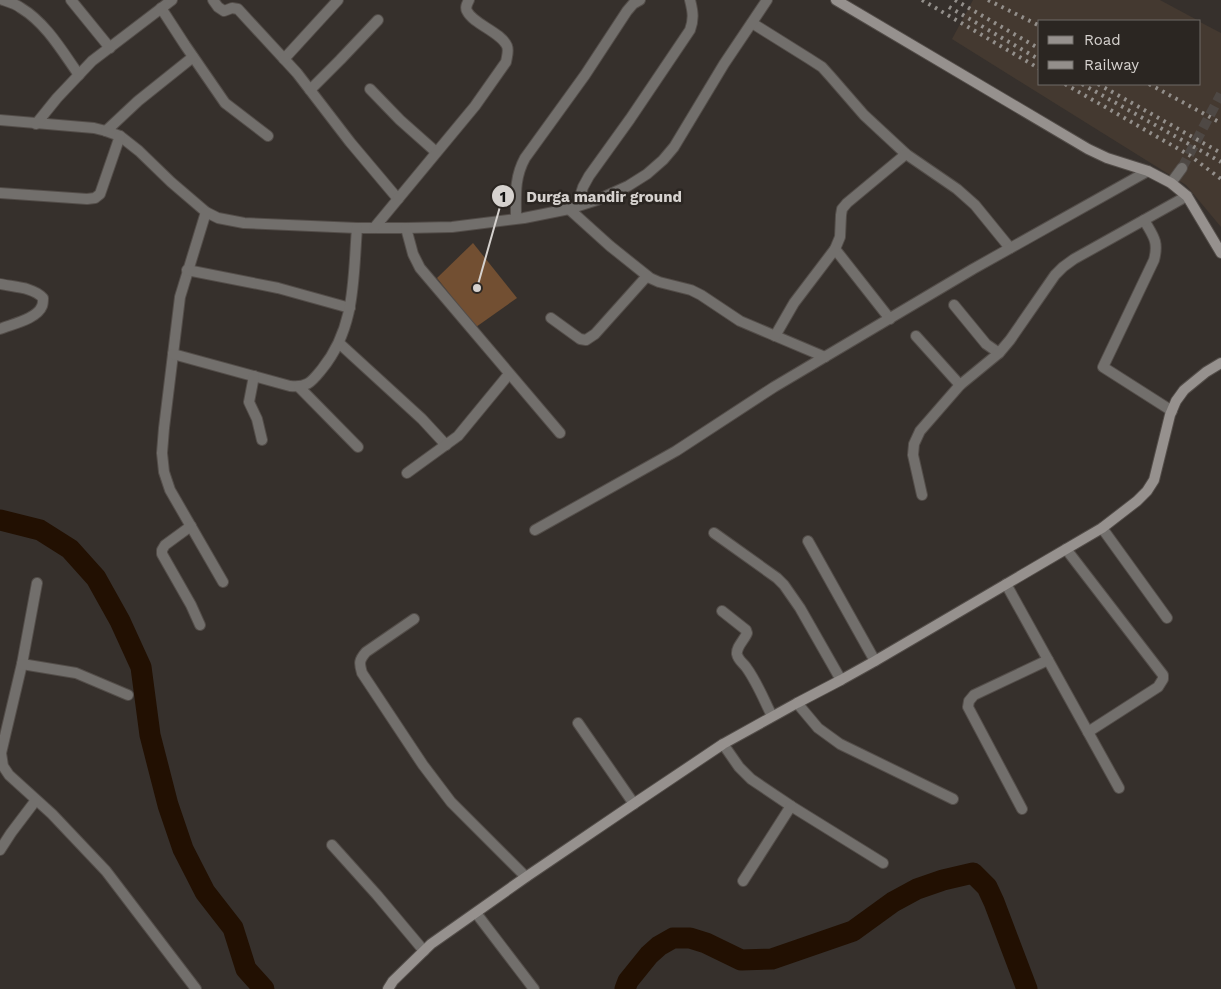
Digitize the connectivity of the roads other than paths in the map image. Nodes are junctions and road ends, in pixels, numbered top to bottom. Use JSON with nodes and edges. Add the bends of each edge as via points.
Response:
{"nodes":[{"id":1,"x":3,"y":0,"type":"edge"},
{"id":2,"x":71,"y":0,"type":"edge"},
{"id":3,"x":172,"y":0,"type":"edge"},
{"id":4,"x":213,"y":0,"type":"edge"},
{"id":5,"x":338,"y":0,"type":"edge"},
{"id":6,"x":469,"y":0,"type":"edge"},
{"id":7,"x":640,"y":0,"type":"edge"},
{"id":8,"x":690,"y":0,"type":"edge"},
{"id":9,"x":767,"y":0,"type":"edge"},
{"id":10,"x":836,"y":0,"type":"edge"},
{"id":11,"x":161,"y":8,"type":"junction"},
{"id":12,"x":378,"y":20,"type":"dead end"},
{"id":13,"x":752,"y":23,"type":"junction"},
{"id":14,"x":110,"y":48,"type":"junction"},
{"id":15,"x":193,"y":57,"type":"junction"},
{"id":16,"x":284,"y":59,"type":"junction"},
{"id":17,"x":79,"y":76,"type":"junction"},
{"id":18,"x":370,"y":89,"type":"dead end"},
{"id":19,"x":310,"y":90,"type":"junction"},
{"id":20,"x":0,"y":120,"type":"edge"},
{"id":21,"x":36,"y":124,"type":"junction"},
{"id":22,"x":106,"y":130,"type":"junction"},
{"id":23,"x":120,"y":136,"type":"junction"},
{"id":24,"x":268,"y":136,"type":"dead end"},
{"id":25,"x":436,"y":152,"type":"junction"},
{"id":26,"x":906,"y":154,"type":"junction"},
{"id":27,"x":1182,"y":168,"type":"tunnel mouth"},
{"id":28,"x":1148,"y":171,"type":"junction"},
{"id":29,"x":1171,"y":183,"type":"junction"},
{"id":30,"x":0,"y":192,"type":"edge"},
{"id":31,"x":1187,"y":196,"type":"junction"},
{"id":32,"x":398,"y":199,"type":"junction"},
{"id":33,"x":573,"y":207,"type":"junction"},
{"id":34,"x":206,"y":212,"type":"junction"},
{"id":35,"x":516,"y":218,"type":"junction"},
{"id":36,"x":1144,"y":220,"type":"junction"},
{"id":37,"x":356,"y":228,"type":"junction"},
{"id":38,"x":374,"y":228,"type":"junction"},
{"id":39,"x":406,"y":228,"type":"junction"},
{"id":40,"x":1010,"y":248,"type":"junction"},
{"id":41,"x":835,"y":250,"type":"junction"},
{"id":42,"x":1221,"y":253,"type":"edge"},
{"id":43,"x":188,"y":270,"type":"junction"},
{"id":44,"x":647,"y":276,"type":"junction"},
{"id":45,"x":0,"y":284,"type":"edge"},
{"id":46,"x":954,"y":305,"type":"dead end"},
{"id":47,"x":350,"y":308,"type":"junction"},
{"id":48,"x":551,"y":318,"type":"dead end"},
{"id":49,"x":890,"y":320,"type":"junction"},
{"id":50,"x":0,"y":329,"type":"edge"},
{"id":51,"x":775,"y":336,"type":"junction"},
{"id":52,"x":916,"y":336,"type":"dead end"},
{"id":53,"x":339,"y":343,"type":"junction"},
{"id":54,"x":999,"y":353,"type":"junction"},
{"id":55,"x":172,"y":354,"type":"junction"},
{"id":56,"x":825,"y":357,"type":"junction"},
{"id":57,"x":1221,"y":363,"type":"edge"},
{"id":58,"x":509,"y":374,"type":"junction"},
{"id":59,"x":254,"y":376,"type":"junction"},
{"id":60,"x":960,"y":385,"type":"junction"},
{"id":61,"x":299,"y":387,"type":"junction"},
{"id":62,"x":1172,"y":411,"type":"junction"},
{"id":63,"x":560,"y":433,"type":"dead end"},
{"id":64,"x":262,"y":440,"type":"dead end"},
{"id":65,"x":446,"y":445,"type":"junction"},
{"id":66,"x":358,"y":448,"type":"dead end"},
{"id":67,"x":407,"y":473,"type":"dead end"},
{"id":68,"x":922,"y":495,"type":"dead end"},
{"id":69,"x":191,"y":526,"type":"junction"},
{"id":70,"x":1102,"y":528,"type":"junction"},
{"id":71,"x":536,"y":530,"type":"dead end"},
{"id":72,"x":714,"y":533,"type":"dead end"},
{"id":73,"x":808,"y":541,"type":"dead end"},
{"id":74,"x":1066,"y":549,"type":"junction"},
{"id":75,"x":223,"y":582,"type":"dead end"},
{"id":76,"x":37,"y":583,"type":"dead end"},
{"id":77,"x":1006,"y":584,"type":"junction"},
{"id":78,"x":722,"y":611,"type":"dead end"},
{"id":79,"x":1167,"y":618,"type":"dead end"},
{"id":80,"x":414,"y":619,"type":"dead end"},
{"id":81,"x":200,"y":625,"type":"dead end"},
{"id":82,"x":1048,"y":660,"type":"junction"},
{"id":83,"x":875,"y":661,"type":"junction"},
{"id":84,"x":22,"y":664,"type":"junction"},
{"id":85,"x":841,"y":680,"type":"junction"},
{"id":86,"x":128,"y":695,"type":"dead end"},
{"id":87,"x":796,"y":703,"type":"junction"},
{"id":88,"x":772,"y":716,"type":"junction"},
{"id":89,"x":578,"y":723,"type":"dead end"},
{"id":90,"x":1088,"y":732,"type":"junction"},
{"id":91,"x":724,"y":744,"type":"junction"},
{"id":92,"x":1119,"y":788,"type":"dead end"},
{"id":93,"x":953,"y":799,"type":"dead end"},
{"id":94,"x":36,"y":800,"type":"junction"},
{"id":95,"x":634,"y":804,"type":"junction"},
{"id":96,"x":791,"y":806,"type":"junction"},
{"id":97,"x":1022,"y":809,"type":"dead end"},
{"id":98,"x":332,"y":844,"type":"dead end"},
{"id":99,"x":0,"y":850,"type":"edge"},
{"id":100,"x":882,"y":862,"type":"dead end"},
{"id":101,"x":526,"y":877,"type":"junction"},
{"id":102,"x":743,"y":881,"type":"dead end"},
{"id":103,"x":476,"y":913,"type":"junction"},
{"id":104,"x":424,"y":952,"type":"junction"},
{"id":105,"x":196,"y":989,"type":"edge"},
{"id":106,"x":388,"y":989,"type":"edge"},
{"id":107,"x":534,"y":989,"type":"edge"}],
"edges":[{"from":1,"to":17,"type":"street","via":[[20,7],[40,24]]},
{"from":2,"to":14,"type":"street"},
{"from":3,"to":11,"type":"street"},
{"from":4,"to":16,"type":"street","via":[[221,10],[238,9]]},
{"from":5,"to":16,"type":"street"},
{"from":6,"to":25,"type":"street","via":[[467,11],[506,43],[508,55],[475,106]]},
{"from":7,"to":35,"type":"street","via":[[627,11],[525,158],[516,188]]},
{"from":8,"to":33,"type":"street","via":[[694,20],[690,30],[589,176]]},
{"from":9,"to":13,"type":"street"},
{"from":10,"to":28,"type":"street","via":[[1088,149]]},
{"from":11,"to":14,"type":"street"},
{"from":11,"to":15,"type":"street"},
{"from":12,"to":19,"type":"street"},
{"from":13,"to":26,"type":"street","via":[[822,68],[864,115]]},
{"from":13,"to":33,"type":"street","via":[[663,160],[628,186]]},
{"from":14,"to":17,"type":"street"},
{"from":15,"to":22,"type":"street"},
{"from":15,"to":24,"type":"street","via":[[229,106]]},
{"from":16,"to":19,"type":"street"},
{"from":17,"to":21,"type":"street"},
{"from":18,"to":25,"type":"street"},
{"from":19,"to":32,"type":"street"},
{"from":20,"to":21,"type":"street"},
{"from":21,"to":22,"type":"street"},
{"from":22,"to":23,"type":"street"},
{"from":23,"to":30,"type":"street","via":[[100,194],[95,198]]},
{"from":23,"to":34,"type":"street"},
{"from":25,"to":32,"type":"street"},
{"from":26,"to":40,"type":"street","via":[[957,188]]},
{"from":26,"to":41,"type":"street","via":[[842,209],[840,237]]},
{"from":27,"to":29,"type":"street"},
{"from":28,"to":29,"type":"street"},
{"from":28,"to":40,"type":"street"},
{"from":29,"to":31,"type":"street"},
{"from":31,"to":36,"type":"street"},
{"from":31,"to":42,"type":"street"},
{"from":32,"to":38,"type":"street"},
{"from":33,"to":35,"type":"street"},
{"from":33,"to":44,"type":"street","via":[[610,246]]},
{"from":34,"to":37,"type":"street","via":[[244,223]]},
{"from":34,"to":43,"type":"street"},
{"from":35,"to":39,"type":"street","via":[[452,228]]},
{"from":36,"to":54,"type":"street","via":[[1063,266]]},
{"from":36,"to":62,"type":"street","via":[[1156,242],[1154,260],[1104,367]]},
{"from":37,"to":38,"type":"street"},
{"from":37,"to":47,"type":"street"},
{"from":38,"to":39,"type":"street"},
{"from":39,"to":58,"type":"street","via":[[420,268]]},
{"from":40,"to":49,"type":"street"},
{"from":41,"to":49,"type":"street"},
{"from":41,"to":51,"type":"street","via":[[794,303]]},
{"from":43,"to":47,"type":"street","via":[[278,288]]},
{"from":43,"to":55,"type":"street","via":[[180,297]]},
{"from":44,"to":48,"type":"street","via":[[586,340]]},
{"from":44,"to":51,"type":"street","via":[[691,290],[740,321]]},
{"from":45,"to":50,"type":"street","via":[[33,291],[43,298],[36,314]]},
{"from":46,"to":54,"type":"street","via":[[986,344]]},
{"from":47,"to":53,"type":"street"},
{"from":49,"to":56,"type":"street"},
{"from":51,"to":56,"type":"street"},
{"from":52,"to":60,"type":"street"},
{"from":53,"to":61,"type":"street","via":[[314,379]]},
{"from":53,"to":65,"type":"street"},
{"from":54,"to":60,"type":"street"},
{"from":55,"to":59,"type":"street"},
{"from":55,"to":69,"type":"street","via":[[162,453],[164,472],[170,490]]},
{"from":56,"to":71,"type":"street","via":[[676,451]]},
{"from":57,"to":62,"type":"street","via":[[1184,390]]},
{"from":58,"to":63,"type":"street"},
{"from":58,"to":65,"type":"street","via":[[458,436]]},
{"from":59,"to":61,"type":"street"},
{"from":59,"to":64,"type":"street","via":[[249,402]]},
{"from":60,"to":68,"type":"street","via":[[920,431],[914,444],[913,455]]},
{"from":61,"to":66,"type":"street"},
{"from":62,"to":70,"type":"street","via":[[1151,486]]},
{"from":65,"to":67,"type":"street"},
{"from":69,"to":75,"type":"street"},
{"from":69,"to":81,"type":"street","via":[[165,545],[162,554]]},
{"from":70,"to":74,"type":"street"},
{"from":70,"to":79,"type":"street"},
{"from":72,"to":85,"type":"street","via":[[784,585]]},
{"from":73,"to":83,"type":"street"},
{"from":74,"to":77,"type":"street"},
{"from":74,"to":90,"type":"street","via":[[1160,670],[1163,679],[1158,687]]},
{"from":76,"to":84,"type":"street"},
{"from":77,"to":82,"type":"street"},
{"from":77,"to":83,"type":"street"},
{"from":78,"to":88,"type":"street","via":[[746,630],[737,654]]},
{"from":80,"to":101,"type":"street","via":[[361,657],[362,673],[423,765],[452,802]]},
{"from":82,"to":90,"type":"street"},
{"from":82,"to":97,"type":"street","via":[[974,695],[969,701],[968,707]]},
{"from":83,"to":85,"type":"street"},
{"from":84,"to":86,"type":"street","via":[[76,673]]},
{"from":84,"to":94,"type":"street","via":[[1,753],[9,776]]},
{"from":85,"to":87,"type":"street"},
{"from":87,"to":88,"type":"street"},
{"from":87,"to":93,"type":"street","via":[[818,728],[840,744]]},
{"from":88,"to":91,"type":"street"},
{"from":89,"to":95,"type":"street"},
{"from":90,"to":92,"type":"street"},
{"from":91,"to":95,"type":"street"},
{"from":91,"to":96,"type":"street","via":[[745,774]]},
{"from":94,"to":99,"type":"street"},
{"from":94,"to":105,"type":"street","via":[[106,871]]},
{"from":95,"to":101,"type":"street"},
{"from":96,"to":100,"type":"street"},
{"from":96,"to":102,"type":"street"},
{"from":98,"to":104,"type":"street"},
{"from":101,"to":103,"type":"street"},
{"from":103,"to":104,"type":"street"},
{"from":103,"to":107,"type":"street"},
{"from":104,"to":106,"type":"street"}]}
